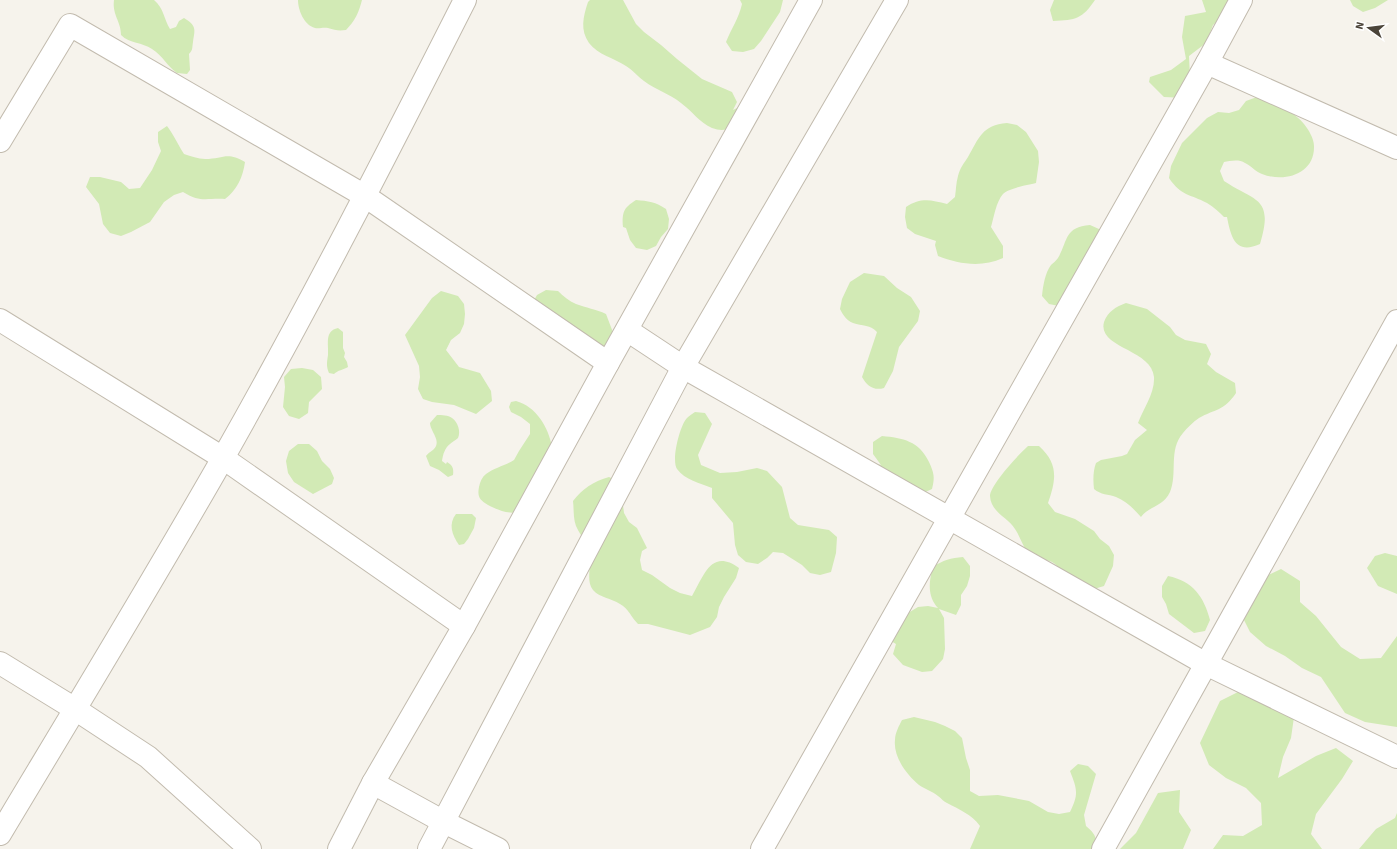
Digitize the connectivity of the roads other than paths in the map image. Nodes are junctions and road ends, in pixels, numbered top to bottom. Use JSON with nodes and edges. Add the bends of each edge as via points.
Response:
{"nodes":[{"id":1,"x":465,"y":0,"type":"edge"},
{"id":2,"x":811,"y":0,"type":"edge"},
{"id":3,"x":897,"y":0,"type":"edge"},
{"id":4,"x":1241,"y":0,"type":"edge"},
{"id":5,"x":1207,"y":63,"type":"junction"},
{"id":6,"x":0,"y":142,"type":"edge"},
{"id":7,"x":1397,"y":148,"type":"edge"},
{"id":8,"x":365,"y":196,"type":"junction"},
{"id":9,"x":0,"y":320,"type":"edge"},
{"id":10,"x":1397,"y":321,"type":"edge"},
{"id":11,"x":626,"y":330,"type":"junction"},
{"id":12,"x":608,"y":363,"type":"junction"},
{"id":13,"x":683,"y":367,"type":"junction"},
{"id":14,"x":223,"y":458,"type":"junction"},
{"id":15,"x":950,"y":518,"type":"junction"},
{"id":16,"x":464,"y":626,"type":"junction"},
{"id":17,"x":0,"y":663,"type":"edge"},
{"id":18,"x":1206,"y":664,"type":"junction"},
{"id":19,"x":75,"y":709,"type":"junction"},
{"id":20,"x":1397,"y":756,"type":"edge"},
{"id":21,"x":373,"y":783,"type":"junction"},
{"id":22,"x":444,"y":822,"type":"junction"},
{"id":23,"x":0,"y":834,"type":"edge"},
{"id":24,"x":250,"y":849,"type":"edge"},
{"id":25,"x":339,"y":849,"type":"edge"},
{"id":26,"x":429,"y":849,"type":"edge"},
{"id":27,"x":498,"y":849,"type":"edge"},
{"id":28,"x":762,"y":849,"type":"edge"},
{"id":29,"x":1103,"y":849,"type":"edge"}],
"edges":[{"from":1,"to":8,"type":"street"},
{"from":2,"to":11,"type":"street"},
{"from":3,"to":13,"type":"street"},
{"from":4,"to":5,"type":"street"},
{"from":5,"to":7,"type":"street"},
{"from":5,"to":15,"type":"street"},
{"from":6,"to":8,"type":"street","via":[[70,25]]},
{"from":8,"to":12,"type":"street"},
{"from":8,"to":14,"type":"street"},
{"from":9,"to":14,"type":"street"},
{"from":10,"to":18,"type":"street"},
{"from":11,"to":12,"type":"street"},
{"from":11,"to":13,"type":"street"},
{"from":12,"to":16,"type":"street"},
{"from":13,"to":15,"type":"street"},
{"from":13,"to":22,"type":"street"},
{"from":14,"to":16,"type":"street"},
{"from":14,"to":19,"type":"street"},
{"from":15,"to":18,"type":"street"},
{"from":15,"to":28,"type":"street"},
{"from":16,"to":21,"type":"street"},
{"from":17,"to":19,"type":"street"},
{"from":18,"to":20,"type":"street"},
{"from":18,"to":29,"type":"street"},
{"from":19,"to":23,"type":"street"},
{"from":19,"to":24,"type":"street","via":[[148,757]]},
{"from":21,"to":22,"type":"street"},
{"from":21,"to":25,"type":"street"},
{"from":22,"to":26,"type":"street"},
{"from":22,"to":27,"type":"street"}]}
